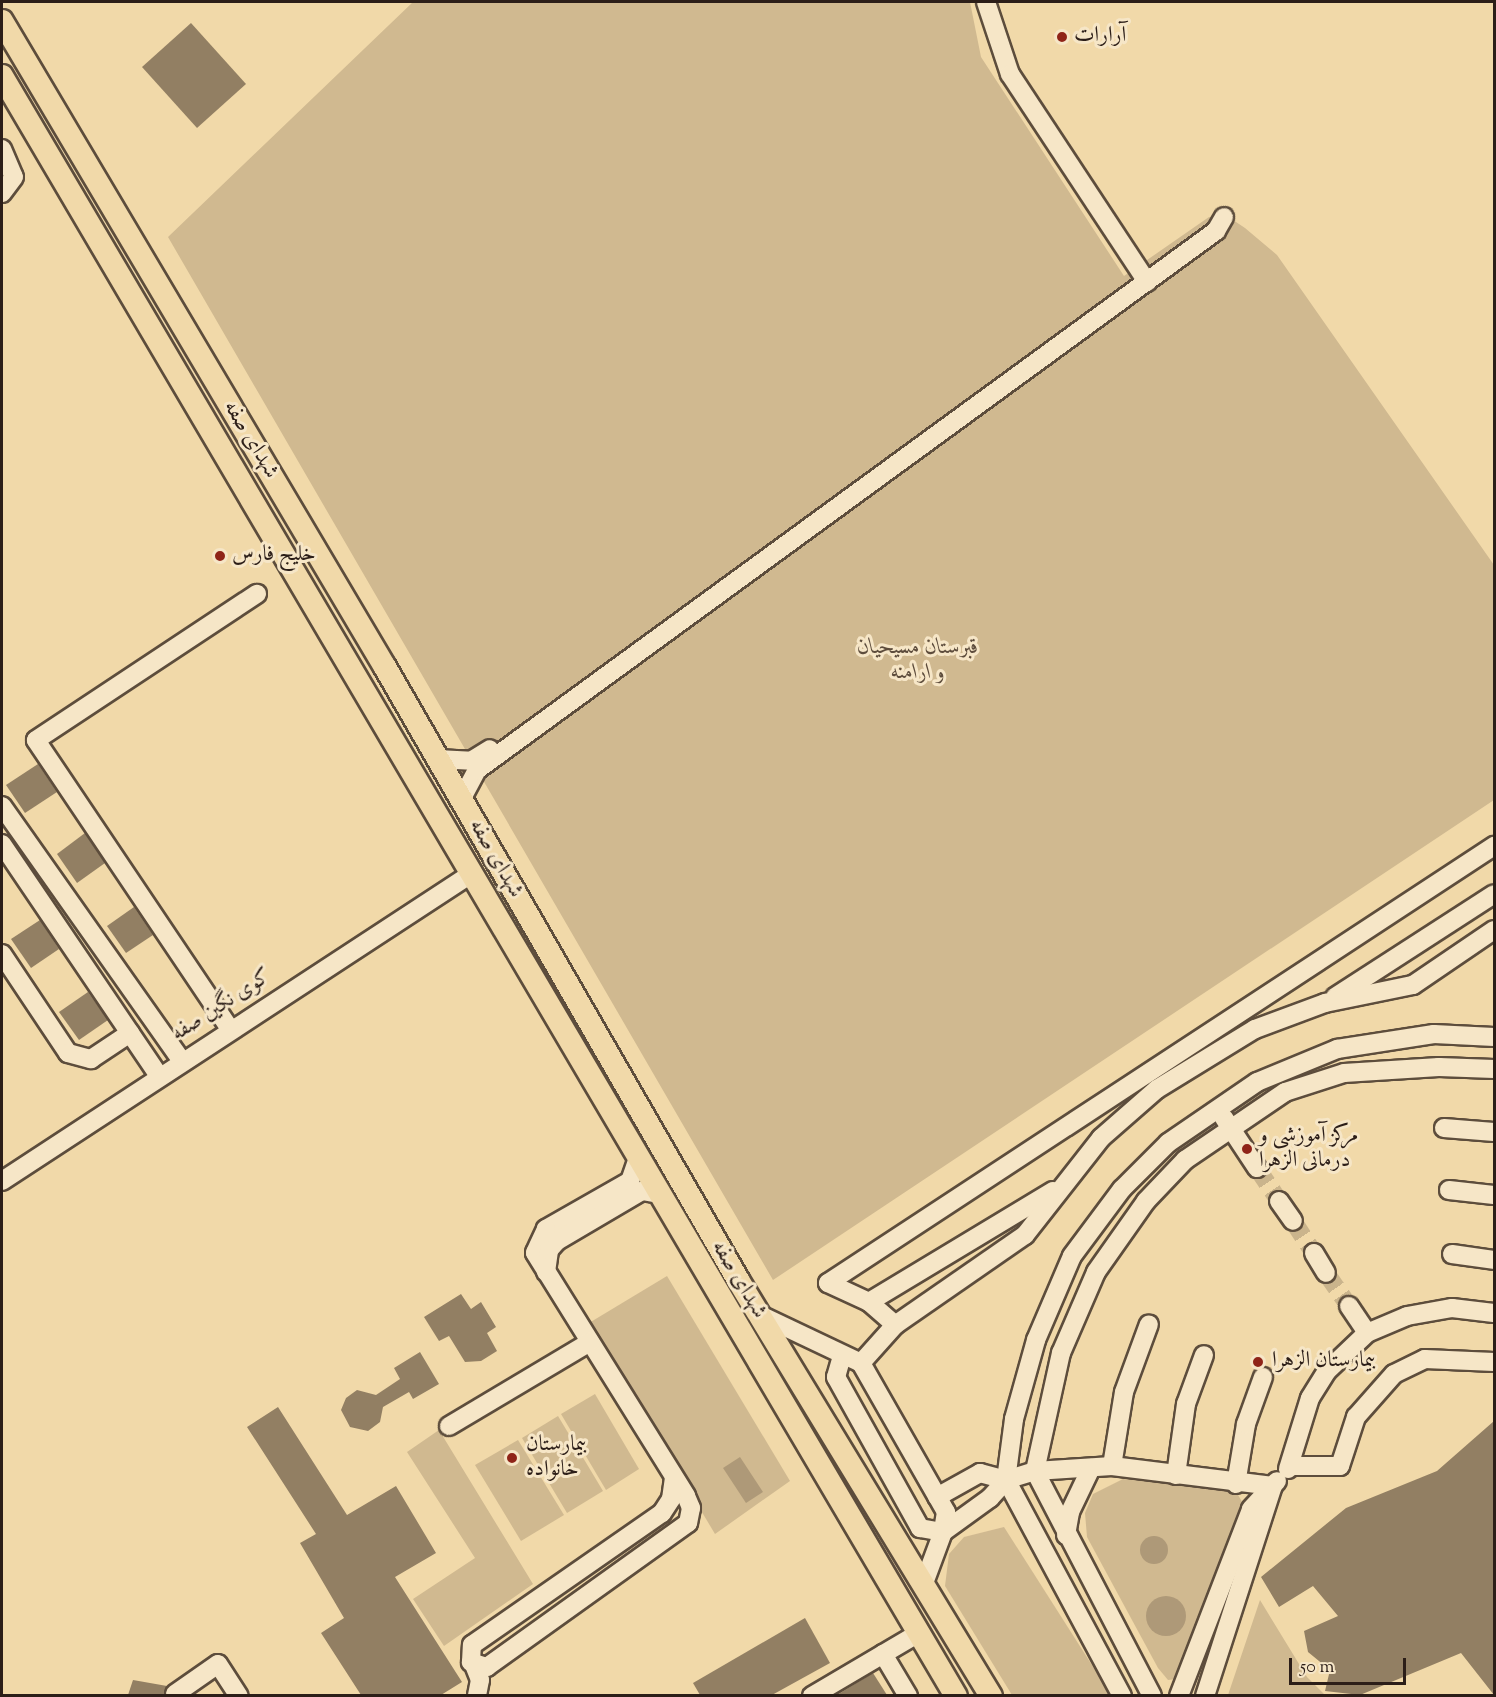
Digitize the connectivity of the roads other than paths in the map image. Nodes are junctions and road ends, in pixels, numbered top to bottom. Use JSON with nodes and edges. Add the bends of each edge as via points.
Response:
{"nodes":[{"id":1,"x":986,"y":2,"type":"edge"},
{"id":2,"x":2,"y":21,"type":"edge"},
{"id":3,"x":2,"y":75,"type":"edge"},
{"id":4,"x":2,"y":149,"type":"edge"},
{"id":5,"x":2,"y":193,"type":"edge"},
{"id":6,"x":1144,"y":278,"type":"junction"},
{"id":7,"x":320,"y":559,"type":"junction"},
{"id":8,"x":294,"y":574,"type":"junction"},
{"id":9,"x":257,"y":594,"type":"dead end"},
{"id":10,"x":437,"y":759,"type":"junction"},
{"id":11,"x":461,"y":800,"type":"junction"},
{"id":12,"x":2,"y":806,"type":"edge"},
{"id":13,"x":2,"y":844,"type":"edge"},
{"id":14,"x":1494,"y":846,"type":"edge"},
{"id":15,"x":471,"y":874,"type":"junction"},
{"id":16,"x":1494,"y":894,"type":"edge"},
{"id":17,"x":1494,"y":930,"type":"edge"},
{"id":18,"x":2,"y":954,"type":"edge"},
{"id":19,"x":1326,"y":1003,"type":"junction"},
{"id":20,"x":230,"y":1029,"type":"junction"},
{"id":21,"x":130,"y":1033,"type":"junction"},
{"id":22,"x":1434,"y":1034,"type":"junction"},
{"id":23,"x":1494,"y":1037,"type":"edge"},
{"id":24,"x":182,"y":1061,"type":"junction"},
{"id":25,"x":1439,"y":1067,"type":"junction"},
{"id":26,"x":1494,"y":1070,"type":"edge"},
{"id":27,"x":159,"y":1076,"type":"junction"},
{"id":28,"x":1216,"y":1106,"type":"junction"},
{"id":29,"x":1230,"y":1127,"type":"junction"},
{"id":30,"x":1444,"y":1128,"type":"dead end"},
{"id":31,"x":1494,"y":1132,"type":"edge"},
{"id":32,"x":638,"y":1158,"type":"junction"},
{"id":33,"x":1257,"y":1168,"type":"tunnel mouth"},
{"id":34,"x":2,"y":1181,"type":"edge"},
{"id":35,"x":1059,"y":1187,"type":"junction"},
{"id":36,"x":1449,"y":1190,"type":"dead end"},
{"id":37,"x":659,"y":1194,"type":"junction"},
{"id":38,"x":1494,"y":1195,"type":"edge"},
{"id":39,"x":1279,"y":1201,"type":"tunnel mouth"},
{"id":40,"x":1293,"y":1221,"type":"tunnel mouth"},
{"id":41,"x":1314,"y":1253,"type":"tunnel mouth"},
{"id":42,"x":1452,"y":1254,"type":"dead end"},
{"id":43,"x":1494,"y":1260,"type":"edge"},
{"id":44,"x":546,"y":1272,"type":"junction"},
{"id":45,"x":1326,"y":1273,"type":"tunnel mouth"},
{"id":46,"x":1062,"y":1279,"type":"junction"},
{"id":47,"x":1086,"y":1296,"type":"junction"},
{"id":48,"x":869,"y":1302,"type":"junction"},
{"id":49,"x":1348,"y":1306,"type":"tunnel mouth"},
{"id":50,"x":1494,"y":1313,"type":"edge"},
{"id":51,"x":760,"y":1315,"type":"junction"},
{"id":52,"x":1149,"y":1324,"type":"dead end"},
{"id":53,"x":895,"y":1325,"type":"junction"},
{"id":54,"x":1367,"y":1333,"type":"junction"},
{"id":55,"x":590,"y":1342,"type":"junction"},
{"id":56,"x":1204,"y":1354,"type":"dead end"},
{"id":57,"x":842,"y":1356,"type":"junction"},
{"id":58,"x":1494,"y":1362,"type":"edge"},
{"id":59,"x":861,"y":1363,"type":"junction"},
{"id":60,"x":1263,"y":1377,"type":"dead end"},
{"id":61,"x":449,"y":1426,"type":"dead end"},
{"id":62,"x":1112,"y":1466,"type":"junction"},
{"id":63,"x":1091,"y":1468,"type":"junction"},
{"id":64,"x":1035,"y":1471,"type":"junction"},
{"id":65,"x":1284,"y":1474,"type":"junction"},
{"id":66,"x":1176,"y":1475,"type":"junction"},
{"id":67,"x":674,"y":1478,"type":"junction"},
{"id":68,"x":1006,"y":1480,"type":"junction"},
{"id":69,"x":1236,"y":1484,"type":"junction"},
{"id":70,"x":937,"y":1497,"type":"junction"},
{"id":71,"x":943,"y":1532,"type":"junction"},
{"id":72,"x":1066,"y":1535,"type":"junction"},
{"id":73,"x":924,"y":1582,"type":"junction"},
{"id":74,"x":919,"y":1633,"type":"junction"},
{"id":75,"x":883,"y":1654,"type":"junction"},
{"id":76,"x":474,"y":1665,"type":"junction"},
{"id":77,"x":176,"y":1694,"type":"dead end"},
{"id":78,"x":239,"y":1695,"type":"edge"},
{"id":79,"x":477,"y":1695,"type":"edge"},
{"id":80,"x":812,"y":1695,"type":"edge"},
{"id":81,"x":908,"y":1695,"type":"edge"},
{"id":82,"x":956,"y":1695,"type":"edge"},
{"id":83,"x":991,"y":1695,"type":"edge"},
{"id":84,"x":1122,"y":1695,"type":"edge"},
{"id":85,"x":1152,"y":1695,"type":"edge"},
{"id":86,"x":1179,"y":1695,"type":"edge"},
{"id":87,"x":1205,"y":1695,"type":"edge"}],
"edges":[{"from":1,"to":6,"type":"lane","via":[[1011,74]]},
{"from":2,"to":7,"type":"main road","name":"شهدای صفه"},
{"from":3,"to":8,"type":"main road","name":"شهدای صفه"},
{"from":4,"to":5,"type":"lane","via":[[14,177]]},
{"from":6,"to":10,"type":"lane","via":[[489,750],[471,761]]},
{"from":6,"to":11,"type":"lane","via":[[477,770]]},
{"from":7,"to":8,"type":"main road"},
{"from":7,"to":10,"type":"main road","name":"شهدای صفه"},
{"from":8,"to":15,"type":"main road","name":"شهدای صفه"},
{"from":9,"to":20,"type":"lane","via":[[36,741]]},
{"from":10,"to":11,"type":"main road","name":"شهدای صفه"},
{"from":11,"to":51,"type":"main road","name":"شهدای صفه"},
{"from":12,"to":24,"type":"lane"},
{"from":13,"to":21,"type":"lane"},
{"from":14,"to":48,"type":"lane","via":[[828,1282]]},
{"from":15,"to":20,"type":"lane","name":"کوی نگین صفه"},
{"from":15,"to":32,"type":"main road","name":"شهدای صفه"},
{"from":16,"to":19,"type":"lane"},
{"from":17,"to":19,"type":"lane","via":[[1413,985]]},
{"from":18,"to":21,"type":"lane","via":[[68,1053],[91,1059]]},
{"from":19,"to":35,"type":"lane","via":[[1255,1029],[1157,1089],[1101,1138]]},
{"from":20,"to":24,"type":"lane","name":"کوی نگین صفه"},
{"from":21,"to":27,"type":"lane"},
{"from":22,"to":23,"type":"lane"},
{"from":22,"to":25,"type":"lane"},
{"from":22,"to":28,"type":"lane","via":[[1337,1049],[1257,1082]]},
{"from":24,"to":27,"type":"lane","name":"کوی نگین صفه"},
{"from":25,"to":26,"type":"lane"},
{"from":25,"to":29,"type":"lane","via":[[1344,1073],[1286,1092]]},
{"from":27,"to":34,"type":"lane","name":"کوی نگین صفه"},
{"from":28,"to":29,"type":"lane"},
{"from":28,"to":46,"type":"lane","via":[[1168,1143],[1122,1189],[1072,1256]]},
{"from":29,"to":33,"type":"lane"},
{"from":29,"to":47,"type":"lane","via":[[1185,1160],[1146,1201],[1096,1272]]},
{"from":30,"to":31,"type":"lane"},
{"from":32,"to":37,"type":"main road","name":"شهدای صفه"},
{"from":32,"to":44,"type":"lane","via":[[630,1182],[539,1236],[535,1253]]},
{"from":35,"to":48,"type":"lane"},
{"from":35,"to":53,"type":"lane","via":[[1025,1235]]},
{"from":36,"to":38,"type":"lane"},
{"from":37,"to":44,"type":"lane","via":[[642,1191],[557,1241],[549,1250]]},
{"from":37,"to":74,"type":"main road","name":"شهدای صفه"},
{"from":39,"to":40,"type":"lane"},
{"from":41,"to":45,"type":"lane"},
{"from":42,"to":43,"type":"lane"},
{"from":44,"to":55,"type":"lane"},
{"from":46,"to":47,"type":"lane"},
{"from":46,"to":68,"type":"lane","via":[[1036,1340],[1014,1419]]},
{"from":47,"to":64,"type":"lane","via":[[1061,1353]]},
{"from":48,"to":53,"type":"lane"},
{"from":49,"to":54,"type":"lane"},
{"from":50,"to":54,"type":"lane","via":[[1452,1308],[1407,1317]]},
{"from":51,"to":57,"type":"lane","via":[[828,1345]]},
{"from":51,"to":73,"type":"main road","name":"شهدای صفه"},
{"from":52,"to":62,"type":"lane","via":[[1124,1392]]},
{"from":53,"to":59,"type":"lane"},
{"from":54,"to":65,"type":"lane","via":[[1327,1371],[1310,1398]]},
{"from":55,"to":61,"type":"lane"},
{"from":55,"to":67,"type":"lane"},
{"from":56,"to":66,"type":"lane","via":[[1186,1404]]},
{"from":57,"to":59,"type":"lane"},
{"from":57,"to":71,"type":"lane","via":[[836,1377],[920,1528]]},
{"from":58,"to":65,"type":"lane","via":[[1425,1359],[1394,1374],[1356,1417],[1340,1466]]},
{"from":59,"to":70,"type":"lane"},
{"from":60,"to":69,"type":"lane","via":[[1246,1424]]},
{"from":62,"to":63,"type":"lane"},
{"from":62,"to":66,"type":"lane"},
{"from":63,"to":64,"type":"lane"},
{"from":63,"to":72,"type":"lane","via":[[1071,1512]]},
{"from":64,"to":68,"type":"lane"},
{"from":64,"to":72,"type":"lane"},
{"from":65,"to":69,"type":"lane"},
{"from":65,"to":86,"type":"lane","via":[[1251,1509]]},
{"from":65,"to":87,"type":"lane"},
{"from":66,"to":69,"type":"lane"},
{"from":67,"to":76,"type":"lane","via":[[671,1499],[662,1513],[472,1645],[470,1658]]},
{"from":67,"to":76,"type":"lane","via":[[691,1508],[684,1528],[487,1667]]},
{"from":68,"to":70,"type":"lane","via":[[980,1473]]},
{"from":68,"to":71,"type":"lane","via":[[990,1498]]},
{"from":68,"to":84,"type":"lane"},
{"from":70,"to":71,"type":"lane","via":[[946,1512]]},
{"from":71,"to":73,"type":"lane"},
{"from":72,"to":85,"type":"lane"},
{"from":73,"to":83,"type":"main road","name":"شهدای صفه"},
{"from":74,"to":75,"type":"lane"},
{"from":74,"to":82,"type":"main road","name":"شهدای صفه"},
{"from":75,"to":80,"type":"lane"},
{"from":75,"to":81,"type":"lane"},
{"from":76,"to":79,"type":"lane","via":[[480,1680]]},
{"from":77,"to":78,"type":"lane","via":[[218,1664]]}]}
